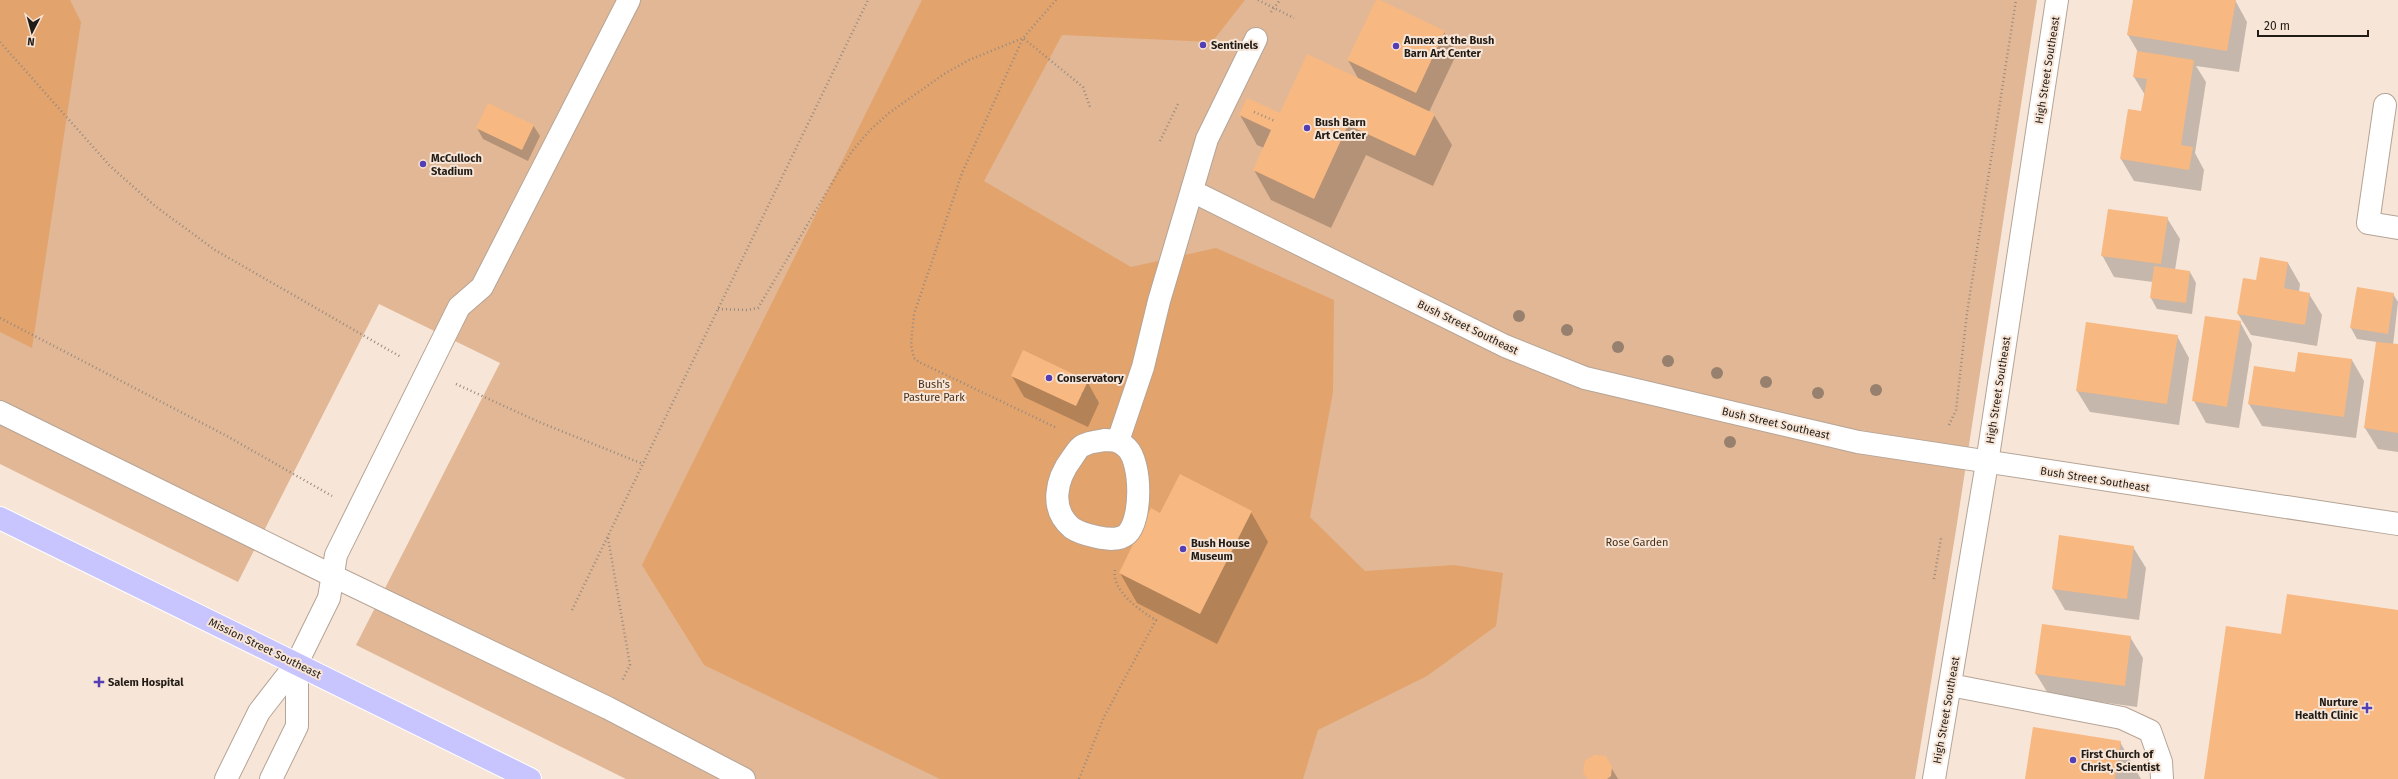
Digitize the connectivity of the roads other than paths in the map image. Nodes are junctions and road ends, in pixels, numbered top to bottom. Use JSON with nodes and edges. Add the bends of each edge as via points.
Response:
{"nodes":[{"id":1,"x":629,"y":0,"type":"edge"},
{"id":2,"x":2057,"y":0,"type":"edge"},
{"id":3,"x":1256,"y":39,"type":"dead end"},
{"id":4,"x":2385,"y":105,"type":"dead end"},
{"id":5,"x":1192,"y":191,"type":"junction"},
{"id":6,"x":2398,"y":228,"type":"edge"},
{"id":7,"x":0,"y":412,"type":"edge"},
{"id":8,"x":1118,"y":441,"type":"junction"},
{"id":9,"x":1987,"y":463,"type":"junction"},
{"id":10,"x":0,"y":518,"type":"edge"},
{"id":11,"x":2398,"y":524,"type":"edge"},
{"id":12,"x":332,"y":576,"type":"junction"},
{"id":13,"x":297,"y":664,"type":"junction"},
{"id":14,"x":1950,"y":685,"type":"junction"},
{"id":15,"x":226,"y":779,"type":"edge"},
{"id":16,"x":271,"y":779,"type":"edge"},
{"id":17,"x":530,"y":779,"type":"edge"},
{"id":18,"x":744,"y":779,"type":"edge"},
{"id":19,"x":1934,"y":779,"type":"edge"},
{"id":20,"x":2162,"y":779,"type":"edge"}],
"edges":[{"from":1,"to":12,"type":"street","via":[[482,288],[459,307],[336,555]]},
{"from":2,"to":9,"type":"street","name":"High Street Southeast"},
{"from":3,"to":5,"type":"street","via":[[1207,139]]},
{"from":4,"to":6,"type":"street","via":[[2368,223]]},
{"from":5,"to":8,"type":"street","via":[[1158,301],[1143,367]]},
{"from":5,"to":9,"type":"street","name":"Bush Street Southeast","via":[[1505,346],[1585,378],[1858,442]]},
{"from":7,"to":12,"type":"street"},
{"from":8,"to":8,"type":"street","via":[[1128,449],[1134,460],[1138,484],[1132,528],[1126,535],[1110,539],[1083,534],[1063,520],[1058,510],[1058,486],[1062,470],[1082,446],[1105,440]]},
{"from":9,"to":11,"type":"street","name":"Bush Street Southeast"},
{"from":9,"to":14,"type":"street","name":"High Street Southeast"},
{"from":10,"to":13,"type":"main road","name":"Mission Street Southeast"},
{"from":12,"to":13,"type":"street","via":[[329,598]]},
{"from":12,"to":18,"type":"street","via":[[608,708]]},
{"from":13,"to":15,"type":"street","via":[[259,712]]},
{"from":13,"to":16,"type":"street","via":[[297,726]]},
{"from":13,"to":17,"type":"main road","name":"Mission Street Southeast"},
{"from":14,"to":19,"type":"street","name":"High Street Southeast"},
{"from":14,"to":20,"type":"street","via":[[2122,718],[2150,731],[2161,762]]}]}
